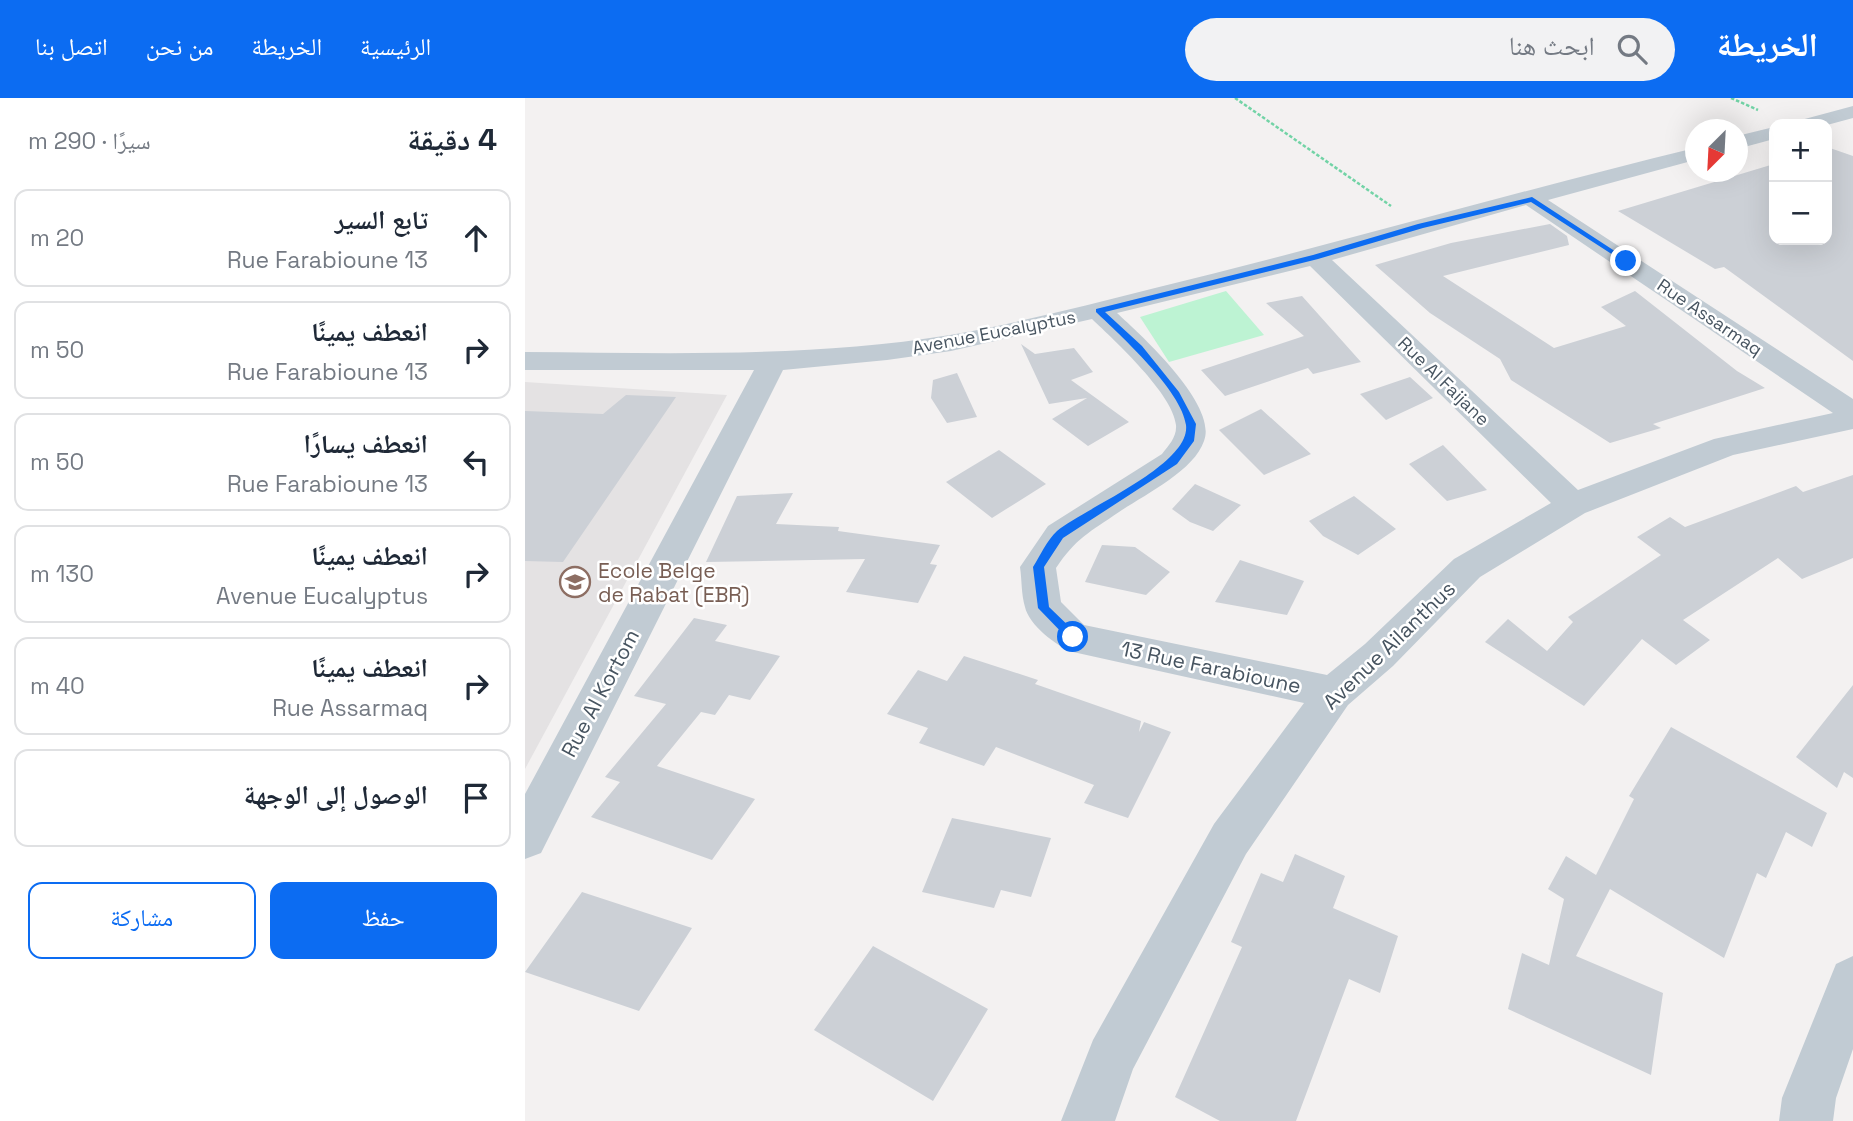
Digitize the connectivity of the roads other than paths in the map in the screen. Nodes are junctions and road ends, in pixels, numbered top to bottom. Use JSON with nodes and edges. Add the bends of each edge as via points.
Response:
{"nodes":[{"id":1,"x":1853,"y":112,"type":"edge"},
{"id":2,"x":1827,"y":119,"type":"edge"},
{"id":3,"x":1769,"y":134,"type":"edge"},
{"id":4,"x":1748,"y":140,"type":"edge"},
{"id":5,"x":1685,"y":157,"type":"edge"},
{"id":6,"x":1532,"y":199,"type":"junction"},
{"id":7,"x":1315,"y":257,"type":"junction"},
{"id":8,"x":1099,"y":311,"type":"junction"},
{"id":9,"x":525,"y":361,"type":"edge"},
{"id":10,"x":773,"y":362,"type":"junction"},
{"id":11,"x":1853,"y":413,"type":"edge"},
{"id":12,"x":1853,"y":419,"type":"edge"},
{"id":13,"x":1573,"y":505,"type":"junction"},
{"id":14,"x":1334,"y":693,"type":"junction"},
{"id":15,"x":525,"y":838,"type":"edge"},
{"id":16,"x":1853,"y":981,"type":"edge"},
{"id":17,"x":1088,"y":1121,"type":"edge"},
{"id":18,"x":1807,"y":1121,"type":"edge"}],
"edges":[{"from":1,"to":2,"type":"street"},
{"from":3,"to":4,"type":"street"},
{"from":5,"to":6,"type":"street","name":"Avenue Eucalyptus"},
{"from":6,"to":7,"type":"street","name":"Avenue Eucalyptus"},
{"from":6,"to":11,"type":"street","name":"Rue Assarmaq"},
{"from":7,"to":8,"type":"street","name":"Avenue Eucalyptus"},
{"from":7,"to":13,"type":"street","name":"Rue Al Faijane"},
{"from":8,"to":10,"type":"street","name":"Avenue Eucalyptus","via":[[951,343]]},
{"from":8,"to":14,"type":"street","name":"13 Rue Farabioune","via":[[1139,348],[1176,394],[1191,424],[1189,441],[1173,461],[1059,535],[1038,567],[1044,608],[1073,637]]},
{"from":9,"to":10,"type":"street","name":"Avenue Eucalyptus"},
{"from":10,"to":15,"type":"street","name":"Rue Al Kortom"},
{"from":12,"to":13,"type":"street","name":"Avenue Ailanthus","via":[[1725,446]]},
{"from":13,"to":14,"type":"street","name":"Avenue Ailanthus","via":[[1467,568]]},
{"from":14,"to":17,"type":"street","name":"Avenue Ailanthus","via":[[1230,839],[1111,1058]]},
{"from":16,"to":18,"type":"street","via":[[1809,1098]]}]}
